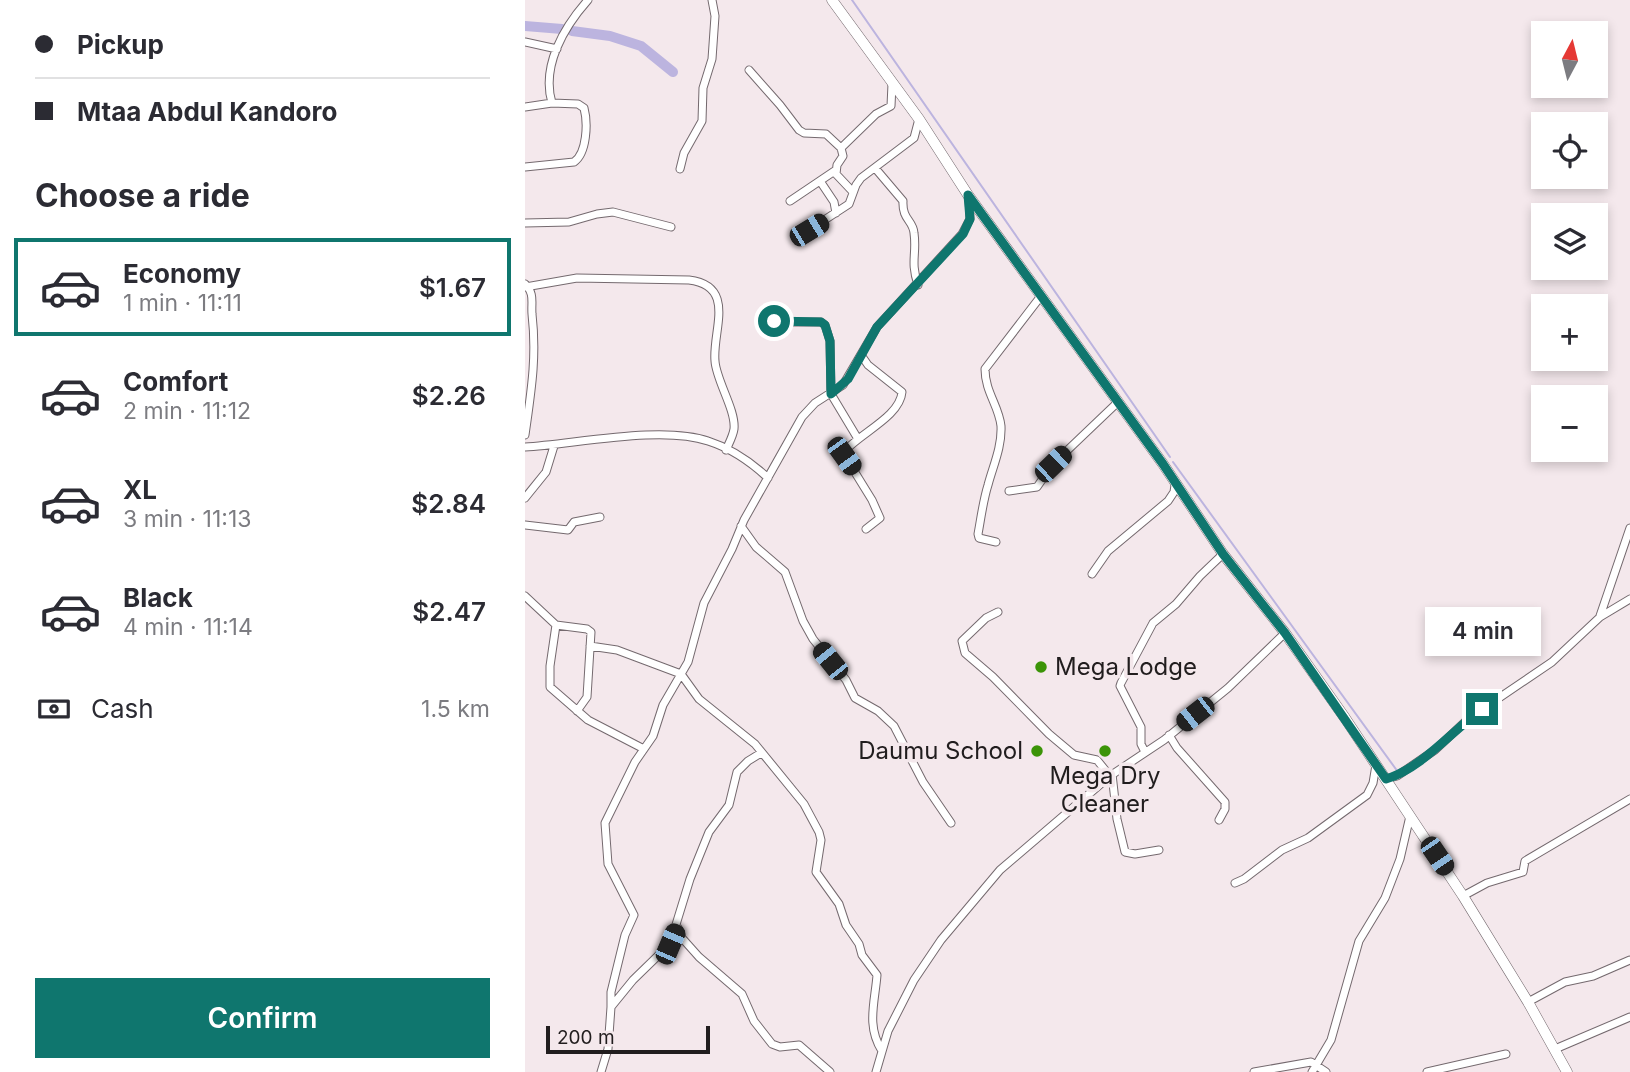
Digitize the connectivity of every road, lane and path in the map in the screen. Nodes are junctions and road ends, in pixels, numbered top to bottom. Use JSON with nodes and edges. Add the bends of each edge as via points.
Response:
{"nodes":[{"id":1,"x":588,"y":0,"type":"edge"},
{"id":2,"x":712,"y":0,"type":"edge"},
{"id":3,"x":832,"y":0,"type":"edge"},
{"id":4,"x":525,"y":42,"type":"edge"},
{"id":5,"x":557,"y":49,"type":"junction"},
{"id":6,"x":749,"y":70,"type":"dead end"},
{"id":7,"x":892,"y":83,"type":"junction"},
{"id":8,"x":552,"y":103,"type":"junction"},
{"id":9,"x":525,"y":107,"type":"edge"},
{"id":10,"x":919,"y":119,"type":"junction"},
{"id":11,"x":841,"y":148,"type":"junction"},
{"id":12,"x":525,"y":167,"type":"edge"},
{"id":13,"x":875,"y":168,"type":"junction"},
{"id":14,"x":680,"y":169,"type":"dead end"},
{"id":15,"x":835,"y":170,"type":"junction"},
{"id":16,"x":820,"y":181,"type":"junction"},
{"id":17,"x":853,"y":192,"type":"junction"},
{"id":18,"x":968,"y":195,"type":"junction"},
{"id":19,"x":789,"y":201,"type":"dead end"},
{"id":20,"x":836,"y":213,"type":"junction"},
{"id":21,"x":525,"y":223,"type":"edge"},
{"id":22,"x":671,"y":227,"type":"dead end"},
{"id":23,"x":809,"y":230,"type":"dead end"},
{"id":24,"x":526,"y":285,"type":"edge"},
{"id":25,"x":918,"y":285,"type":"junction"},
{"id":26,"x":1041,"y":296,"type":"junction"},
{"id":27,"x":774,"y":321,"type":"dead end"},
{"id":28,"x":861,"y":355,"type":"junction"},
{"id":29,"x":525,"y":383,"type":"edge"},
{"id":30,"x":532,"y":390,"type":"junction"},
{"id":31,"x":831,"y":394,"type":"junction"},
{"id":32,"x":1118,"y":402,"type":"junction"},
{"id":33,"x":525,"y":435,"type":"edge"},
{"id":34,"x":858,"y":439,"type":"junction"},
{"id":35,"x":554,"y":446,"type":"junction"},
{"id":36,"x":525,"y":447,"type":"edge"},
{"id":37,"x":726,"y":450,"type":"junction"},
{"id":38,"x":756,"y":467,"type":"junction"},
{"id":39,"x":772,"y":469,"type":"junction"},
{"id":40,"x":768,"y":478,"type":"junction"},
{"id":41,"x":1175,"y":485,"type":"junction"},
{"id":42,"x":1009,"y":491,"type":"dead end"},
{"id":43,"x":525,"y":498,"type":"edge"},
{"id":44,"x":600,"y":517,"type":"dead end"},
{"id":45,"x":525,"y":525,"type":"edge"},
{"id":46,"x":741,"y":526,"type":"junction"},
{"id":47,"x":1630,"y":527,"type":"edge"},
{"id":48,"x":866,"y":529,"type":"dead end"},
{"id":49,"x":996,"y":542,"type":"dead end"},
{"id":50,"x":1223,"y":554,"type":"junction"},
{"id":51,"x":1092,"y":574,"type":"dead end"},
{"id":52,"x":525,"y":596,"type":"edge"},
{"id":53,"x":1630,"y":598,"type":"edge"},
{"id":54,"x":998,"y":612,"type":"dead end"},
{"id":55,"x":1600,"y":617,"type":"junction"},
{"id":56,"x":556,"y":625,"type":"junction"},
{"id":57,"x":1285,"y":633,"type":"junction"},
{"id":58,"x":590,"y":646,"type":"junction"},
{"id":59,"x":681,"y":674,"type":"junction"},
{"id":60,"x":577,"y":711,"type":"junction"},
{"id":61,"x":1169,"y":735,"type":"junction"},
{"id":62,"x":644,"y":749,"type":"junction"},
{"id":63,"x":1145,"y":752,"type":"junction"},
{"id":64,"x":761,"y":753,"type":"junction"},
{"id":65,"x":1376,"y":765,"type":"junction"},
{"id":66,"x":1111,"y":775,"type":"junction"},
{"id":67,"x":1386,"y":779,"type":"junction"},
{"id":68,"x":1630,"y":799,"type":"edge"},
{"id":69,"x":1410,"y":816,"type":"junction"},
{"id":70,"x":1219,"y":820,"type":"dead end"},
{"id":71,"x":951,"y":823,"type":"dead end"},
{"id":72,"x":1159,"y":850,"type":"dead end"},
{"id":73,"x":1235,"y":883,"type":"dead end"},
{"id":74,"x":1463,"y":896,"type":"junction"},
{"id":75,"x":678,"y":924,"type":"junction"},
{"id":76,"x":1630,"y":960,"type":"edge"},
{"id":77,"x":1528,"y":1002,"type":"junction"},
{"id":78,"x":611,"y":1007,"type":"junction"},
{"id":79,"x":1630,"y":1017,"type":"edge"},
{"id":80,"x":1555,"y":1049,"type":"junction"},
{"id":81,"x":882,"y":1051,"type":"junction"},
{"id":82,"x":1506,"y":1054,"type":"dead end"},
{"id":83,"x":1314,"y":1068,"type":"edge"},
{"id":84,"x":601,"y":1072,"type":"edge"},
{"id":85,"x":830,"y":1072,"type":"edge"},
{"id":86,"x":876,"y":1072,"type":"edge"},
{"id":87,"x":1254,"y":1072,"type":"edge"},
{"id":88,"x":1326,"y":1072,"type":"edge"},
{"id":89,"x":1427,"y":1072,"type":"edge"},
{"id":90,"x":1567,"y":1072,"type":"edge"}],
"edges":[{"from":1,"to":5,"type":"street"},
{"from":2,"to":14,"type":"street","via":[[712,59],[703,88],[702,121]]},
{"from":3,"to":7,"type":"main road"},
{"from":4,"to":5,"type":"street"},
{"from":5,"to":8,"type":"street","via":[[550,63]]},
{"from":6,"to":11,"type":"street","via":[[799,130],[826,134]]},
{"from":7,"to":10,"type":"main road"},
{"from":7,"to":11,"type":"street","via":[[891,106],[876,114]]},
{"from":8,"to":9,"type":"street"},
{"from":8,"to":12,"type":"street","via":[[585,108],[582,154],[574,162]]},
{"from":10,"to":13,"type":"street","via":[[914,138]]},
{"from":10,"to":18,"type":"main road"},
{"from":11,"to":15,"type":"street","via":[[843,156]]},
{"from":13,"to":17,"type":"street","via":[[861,178]]},
{"from":13,"to":25,"type":"street","via":[[903,201],[902,211],[914,233],[912,265]]},
{"from":15,"to":16,"type":"street"},
{"from":15,"to":17,"type":"street"},
{"from":16,"to":19,"type":"street"},
{"from":16,"to":20,"type":"street"},
{"from":17,"to":20,"type":"street","via":[[849,204]]},
{"from":18,"to":25,"type":"street","via":[[970,219],[963,234]]},
{"from":18,"to":26,"type":"main road"},
{"from":20,"to":23,"type":"street"},
{"from":21,"to":22,"type":"street","via":[[569,222],[613,212]]},
{"from":24,"to":30,"type":"street","via":[[533,295]]},
{"from":24,"to":37,"type":"street","via":[[598,278],[689,280],[711,288],[720,313],[715,361],[734,428]]},
{"from":25,"to":28,"type":"street","via":[[877,327]]},
{"from":26,"to":32,"type":"main road"},
{"from":26,"to":49,"type":"street","via":[[985,369],[1001,429],[978,534]]},
{"from":27,"to":31,"type":"street","via":[[825,325],[830,341]]},
{"from":28,"to":31,"type":"street","via":[[848,379]]},
{"from":28,"to":34,"type":"street","via":[[902,396],[894,409]]},
{"from":29,"to":30,"type":"street"},
{"from":30,"to":33,"type":"street"},
{"from":31,"to":34,"type":"street"},
{"from":31,"to":39,"type":"street","via":[[807,409]]},
{"from":32,"to":41,"type":"main road"},
{"from":32,"to":42,"type":"street","via":[[1053,464],[1037,487]]},
{"from":34,"to":48,"type":"street","via":[[844,456],[880,518]]},
{"from":35,"to":36,"type":"street"},
{"from":35,"to":37,"type":"street","via":[[664,435],[708,441]]},
{"from":35,"to":43,"type":"street","via":[[546,472]]},
{"from":37,"to":38,"type":"street"},
{"from":38,"to":39,"type":"street"},
{"from":38,"to":40,"type":"street"},
{"from":39,"to":40,"type":"street"},
{"from":40,"to":46,"type":"street"},
{"from":41,"to":50,"type":"main road"},
{"from":41,"to":51,"type":"street","via":[[1168,501],[1108,551]]},
{"from":44,"to":45,"type":"street","via":[[574,522],[568,530]]},
{"from":46,"to":59,"type":"street","via":[[704,603]]},
{"from":46,"to":71,"type":"street","via":[[756,547],[785,572],[813,639],[855,698],[894,726]]},
{"from":47,"to":55,"type":"street"},
{"from":50,"to":57,"type":"main road"},
{"from":50,"to":63,"type":"street","via":[[1153,623],[1121,682],[1141,727]]},
{"from":52,"to":56,"type":"street"},
{"from":53,"to":55,"type":"street"},
{"from":54,"to":66,"type":"street","via":[[962,642],[965,653],[1074,755],[1097,760]]},
{"from":55,"to":67,"type":"street","via":[[1552,662],[1468,719],[1435,750]]},
{"from":56,"to":58,"type":"street","via":[[589,630]]},
{"from":56,"to":60,"type":"street","via":[[550,687]]},
{"from":57,"to":61,"type":"street","via":[[1228,688]]},
{"from":57,"to":65,"type":"main road"},
{"from":58,"to":59,"type":"street","via":[[617,650]]},
{"from":58,"to":60,"type":"street","via":[[587,697]]},
{"from":59,"to":62,"type":"street"},
{"from":59,"to":64,"type":"street","via":[[698,699],[749,738]]},
{"from":60,"to":62,"type":"street"},
{"from":61,"to":63,"type":"street"},
{"from":61,"to":70,"type":"street","via":[[1224,802]]},
{"from":62,"to":78,"type":"street","via":[[604,829],[608,864],[634,915],[623,942]]},
{"from":63,"to":66,"type":"street"},
{"from":64,"to":75,"type":"street","via":[[737,772],[729,805],[709,832],[690,879]]},
{"from":64,"to":81,"type":"street","via":[[804,804],[820,832],[816,872],[877,975],[873,1031]]},
{"from":65,"to":67,"type":"main road"},
{"from":65,"to":73,"type":"street","via":[[1367,795]]},
{"from":66,"to":72,"type":"street","via":[[1125,852]]},
{"from":66,"to":81,"type":"street","via":[[1008,863],[941,940],[914,980]]},
{"from":67,"to":69,"type":"main road"},
{"from":68,"to":74,"type":"street","via":[[1527,860],[1523,872]]},
{"from":69,"to":74,"type":"main road"},
{"from":69,"to":83,"type":"street","via":[[1400,859],[1385,898],[1359,941],[1331,1040]]},
{"from":74,"to":77,"type":"main road"},
{"from":75,"to":78,"type":"street","via":[[670,944]]},
{"from":75,"to":85,"type":"street","via":[[680,936],[690,948],[742,994],[754,1021],[772,1044],[799,1045]]},
{"from":76,"to":77,"type":"street","via":[[1565,982]]},
{"from":77,"to":80,"type":"main road"},
{"from":78,"to":84,"type":"street"},
{"from":79,"to":80,"type":"street"},
{"from":80,"to":90,"type":"main road"},
{"from":81,"to":86,"type":"street"},
{"from":82,"to":89,"type":"street"},
{"from":83,"to":87,"type":"street","via":[[1309,1062]]},
{"from":83,"to":88,"type":"street"}]}
